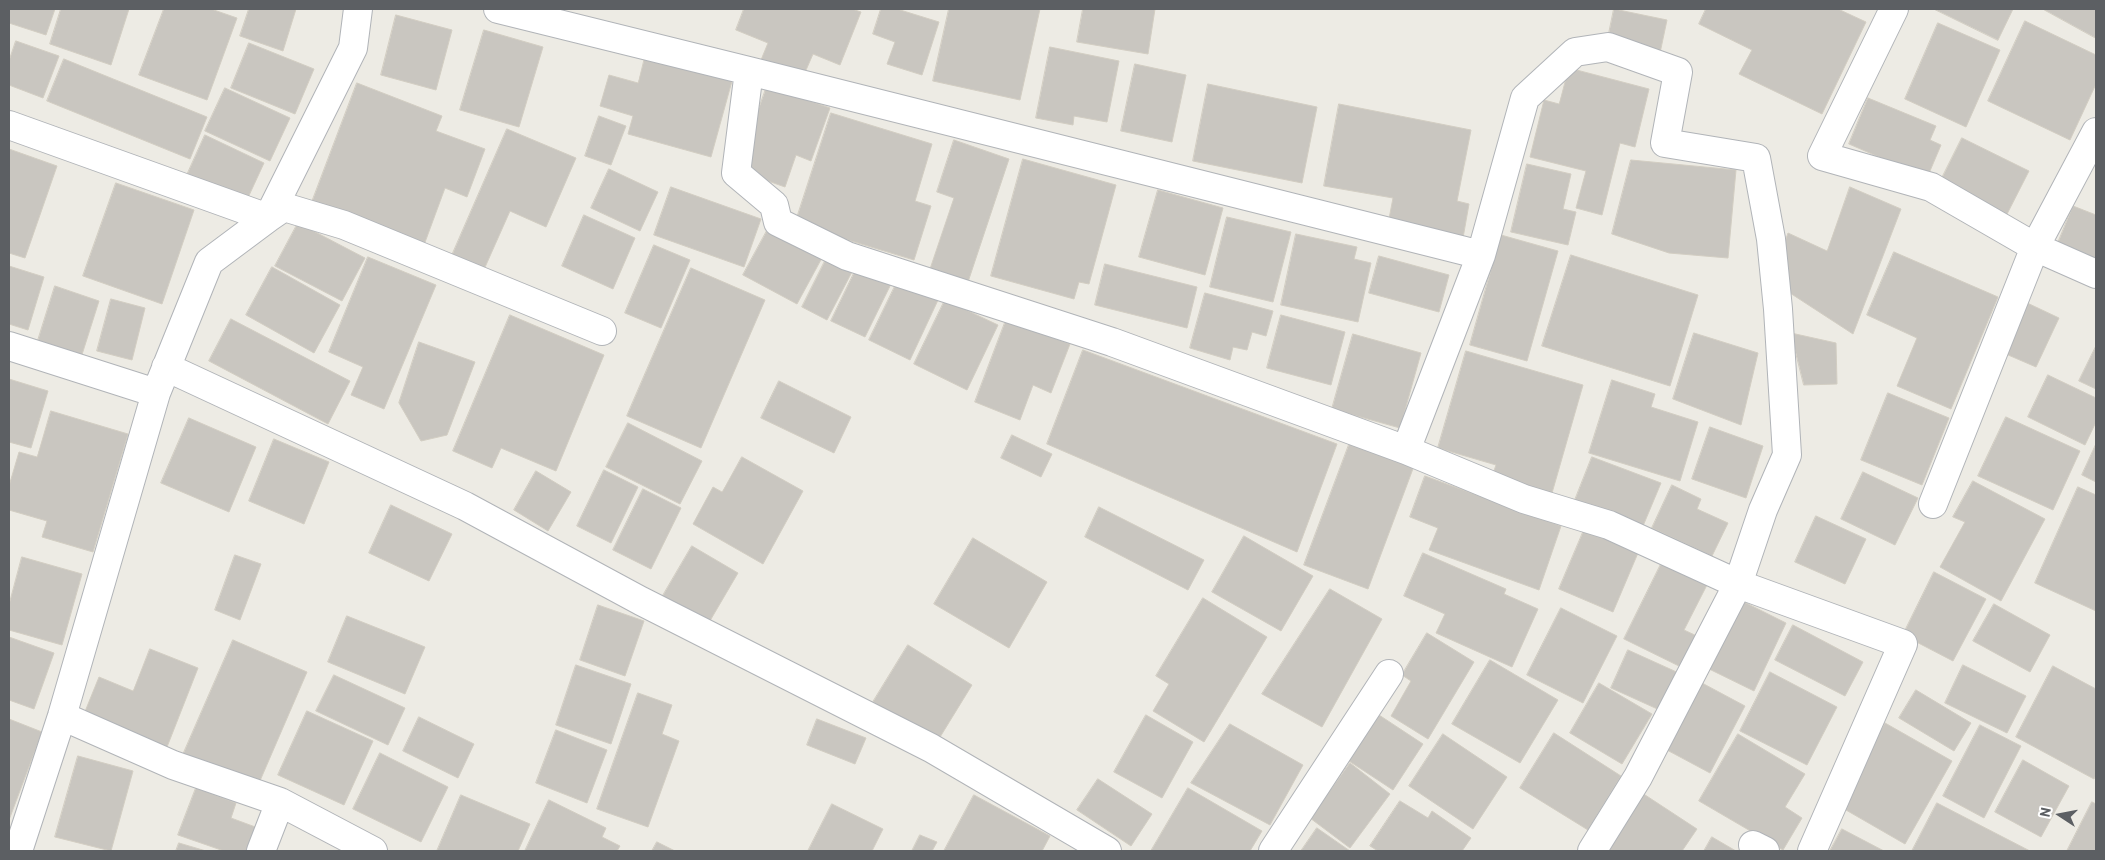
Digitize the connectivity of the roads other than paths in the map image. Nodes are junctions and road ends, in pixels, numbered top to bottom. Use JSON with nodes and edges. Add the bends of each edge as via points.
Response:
{"nodes":[{"id":1,"x":358,"y":9,"type":"edge"},
{"id":2,"x":498,"y":9,"type":"edge"},
{"id":3,"x":1894,"y":9,"type":"edge"},
{"id":4,"x":749,"y":72,"type":"junction"},
{"id":5,"x":9,"y":125,"type":"edge"},
{"id":6,"x":2096,"y":132,"type":"edge"},
{"id":7,"x":268,"y":218,"type":"junction"},
{"id":8,"x":2034,"y":247,"type":"junction"},
{"id":9,"x":1481,"y":255,"type":"junction"},
{"id":10,"x":2096,"y":274,"type":"edge"},
{"id":11,"x":602,"y":331,"type":"dead end"},
{"id":12,"x":9,"y":346,"type":"edge"},
{"id":13,"x":166,"y":367,"type":"junction"},
{"id":14,"x":156,"y":394,"type":"junction"},
{"id":15,"x":1406,"y":450,"type":"junction"},
{"id":16,"x":1933,"y":504,"type":"dead end"},
{"id":17,"x":1738,"y":584,"type":"junction"},
{"id":18,"x":1389,"y":674,"type":"dead end"},
{"id":19,"x":62,"y":716,"type":"junction"},
{"id":20,"x":280,"y":802,"type":"junction"},
{"id":21,"x":18,"y":851,"type":"edge"},
{"id":22,"x":261,"y":851,"type":"edge"},
{"id":23,"x":373,"y":851,"type":"edge"},
{"id":24,"x":1107,"y":851,"type":"edge"},
{"id":25,"x":1272,"y":851,"type":"edge"},
{"id":26,"x":1592,"y":851,"type":"edge"},
{"id":27,"x":1812,"y":851,"type":"edge"}],
"edges":[{"from":1,"to":7,"type":"street","via":[[353,48]]},
{"from":2,"to":4,"type":"street"},
{"from":3,"to":8,"type":"street","via":[[1822,156],[1931,188]]},
{"from":4,"to":9,"type":"street"},
{"from":4,"to":15,"type":"street","via":[[736,173],[774,205],[778,222],[847,256],[1112,342]]},
{"from":5,"to":7,"type":"street"},
{"from":6,"to":8,"type":"street"},
{"from":7,"to":11,"type":"street","via":[[284,207],[344,225]]},
{"from":7,"to":13,"type":"street","via":[[209,262]]},
{"from":8,"to":10,"type":"street"},
{"from":8,"to":16,"type":"street"},
{"from":9,"to":15,"type":"street"},
{"from":9,"to":17,"type":"street","via":[[1525,98],[1575,52],[1608,47],[1678,72],[1665,142],[1756,158],[1771,239],[1787,455],[1763,510]]},
{"from":12,"to":14,"type":"street"},
{"from":13,"to":14,"type":"street"},
{"from":13,"to":24,"type":"street","via":[[465,506],[641,601],[931,748]]},
{"from":14,"to":19,"type":"street"},
{"from":15,"to":17,"type":"street","via":[[1524,499],[1609,525]]},
{"from":17,"to":26,"type":"street","via":[[1638,777]]},
{"from":17,"to":27,"type":"street","via":[[1903,644]]},
{"from":18,"to":25,"type":"street"},
{"from":19,"to":20,"type":"street","via":[[173,764]]},
{"from":19,"to":21,"type":"street"},
{"from":20,"to":22,"type":"street"},
{"from":20,"to":23,"type":"street"}]}
